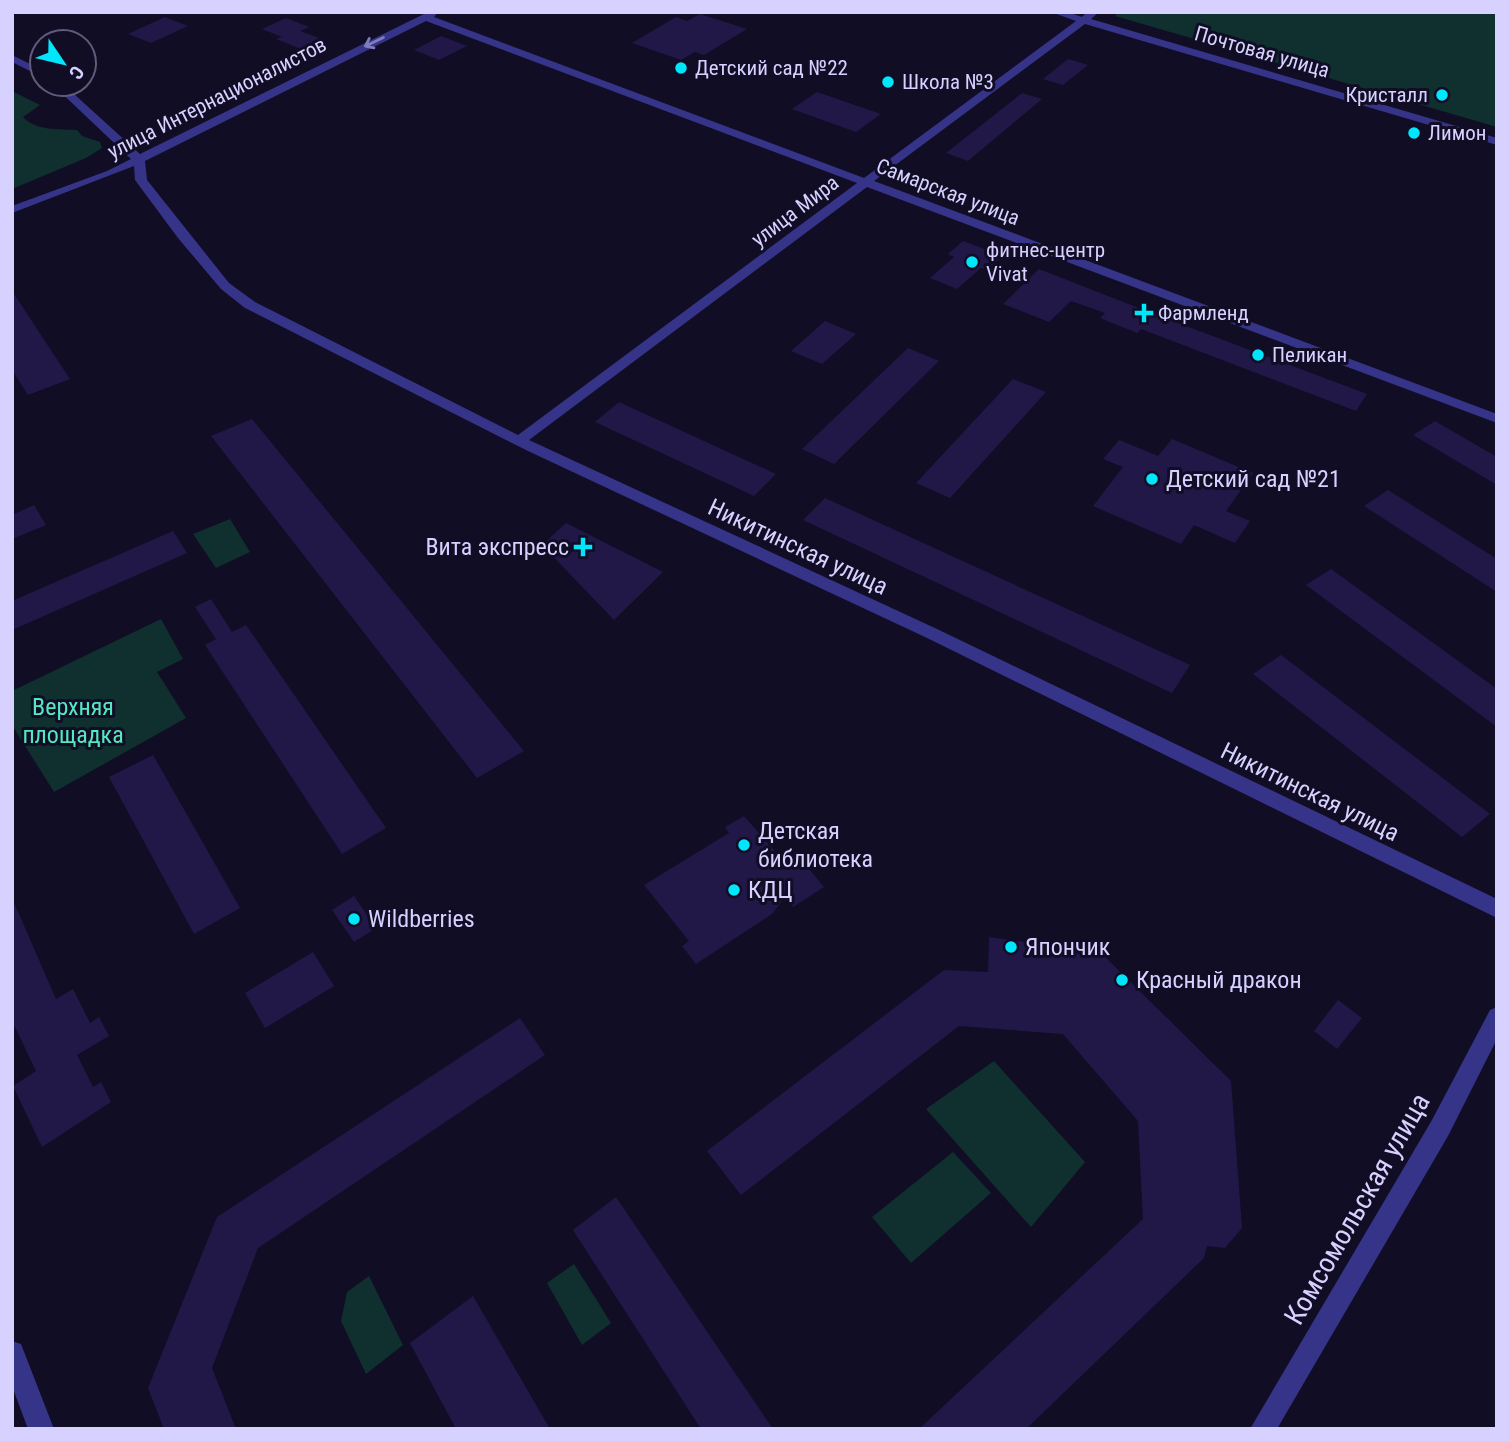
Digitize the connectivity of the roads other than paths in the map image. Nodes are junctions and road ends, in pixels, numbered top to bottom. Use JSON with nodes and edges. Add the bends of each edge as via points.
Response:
{"nodes":[{"id":1,"x":1056,"y":12,"type":"edge"},
{"id":2,"x":1094,"y":12,"type":"edge"},
{"id":3,"x":430,"y":15,"type":"edge"},
{"id":4,"x":1083,"y":20,"type":"junction"},
{"id":5,"x":12,"y":58,"type":"edge"},
{"id":6,"x":28,"y":67,"type":"edge"},
{"id":7,"x":72,"y":98,"type":"edge"},
{"id":8,"x":1497,"y":142,"type":"edge"},
{"id":9,"x":139,"y":160,"type":"junction"},
{"id":10,"x":866,"y":182,"type":"junction"},
{"id":11,"x":12,"y":210,"type":"edge"},
{"id":12,"x":1497,"y":419,"type":"edge"},
{"id":13,"x":519,"y":441,"type":"junction"},
{"id":14,"x":1497,"y":909,"type":"edge"},
{"id":15,"x":1497,"y":1017,"type":"edge"},
{"id":16,"x":12,"y":1353,"type":"edge"},
{"id":17,"x":41,"y":1429,"type":"edge"},
{"id":18,"x":1263,"y":1429,"type":"edge"}],
"edges":[{"from":1,"to":4,"type":"street","name":"Почтовая улица"},
{"from":2,"to":4,"type":"street","name":"улица Мира"},
{"from":3,"to":9,"type":"street","name":"улица Интернационалистов","one_way":true},
{"from":3,"to":10,"type":"street","name":"Самарская улица"},
{"from":4,"to":8,"type":"street","name":"Почтовая улица"},
{"from":4,"to":10,"type":"street","name":"улица Мира"},
{"from":5,"to":6,"type":"street"},
{"from":7,"to":9,"type":"street"},
{"from":9,"to":11,"type":"street","name":"улица Интернационалистов"},
{"from":9,"to":13,"type":"street","name":"Никитинская улица","via":[[141,180],[182,236],[225,286],[250,305]]},
{"from":10,"to":12,"type":"street","name":"Самарская улица"},
{"from":10,"to":13,"type":"street","name":"улица Мира"},
{"from":13,"to":14,"type":"street","name":"Никитинская улица","via":[[955,645]]},
{"from":15,"to":18,"type":"street","name":"Комсомольская улица","via":[[1440,1128]]},
{"from":16,"to":17,"type":"street"}]}
